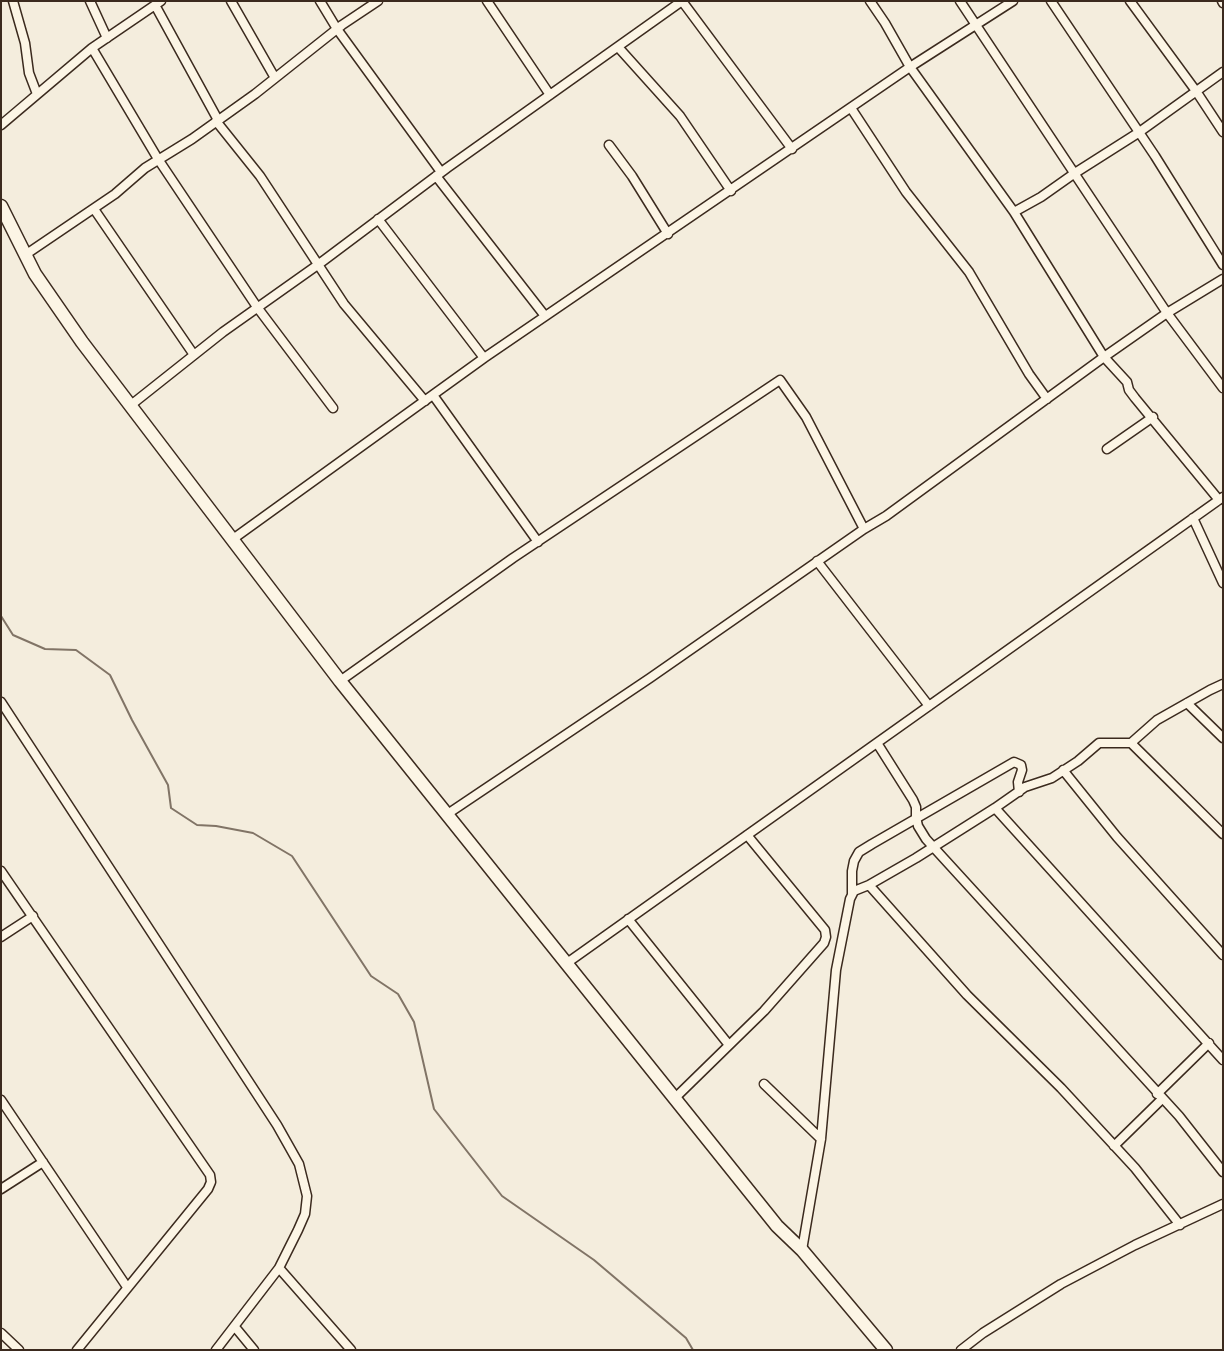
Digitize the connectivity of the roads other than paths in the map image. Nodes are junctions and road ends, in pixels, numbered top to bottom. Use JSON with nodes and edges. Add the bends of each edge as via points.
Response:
{"nodes":[{"id":1,"x":13,"y":1,"type":"edge"},
{"id":2,"x":90,"y":1,"type":"edge"},
{"id":3,"x":231,"y":1,"type":"edge"},
{"id":4,"x":320,"y":1,"type":"edge"},
{"id":5,"x":378,"y":1,"type":"edge"},
{"id":6,"x":487,"y":1,"type":"edge"},
{"id":7,"x":870,"y":1,"type":"edge"},
{"id":8,"x":960,"y":1,"type":"edge"},
{"id":9,"x":1013,"y":1,"type":"edge"},
{"id":10,"x":1051,"y":1,"type":"edge"},
{"id":11,"x":1130,"y":1,"type":"edge"},
{"id":12,"x":158,"y":3,"type":"edge"},
{"id":13,"x":672,"y":4,"type":"edge"},
{"id":14,"x":976,"y":25,"type":"junction"},
{"id":15,"x":337,"y":29,"type":"junction"},
{"id":16,"x":107,"y":38,"type":"junction"},
{"id":17,"x":618,"y":47,"type":"junction"},
{"id":18,"x":92,"y":48,"type":"junction"},
{"id":19,"x":910,"y":67,"type":"junction"},
{"id":20,"x":1223,"y":72,"type":"edge"},
{"id":21,"x":275,"y":78,"type":"junction"},
{"id":22,"x":1196,"y":91,"type":"junction"},
{"id":23,"x":37,"y":94,"type":"junction"},
{"id":24,"x":550,"y":95,"type":"junction"},
{"id":25,"x":851,"y":108,"type":"junction"},
{"id":26,"x":217,"y":120,"type":"junction"},
{"id":27,"x":1,"y":125,"type":"edge"},
{"id":28,"x":1223,"y":132,"type":"edge"},
{"id":29,"x":1138,"y":133,"type":"junction"},
{"id":30,"x":609,"y":145,"type":"dead end"},
{"id":31,"x":792,"y":149,"type":"junction"},
{"id":32,"x":158,"y":159,"type":"junction"},
{"id":33,"x":1075,"y":173,"type":"junction"},
{"id":34,"x":439,"y":174,"type":"junction"},
{"id":35,"x":731,"y":191,"type":"junction"},
{"id":36,"x":1,"y":206,"type":"edge"},
{"id":37,"x":94,"y":209,"type":"junction"},
{"id":38,"x":1014,"y":212,"type":"junction"},
{"id":39,"x":378,"y":219,"type":"junction"},
{"id":40,"x":668,"y":234,"type":"junction"},
{"id":41,"x":26,"y":255,"type":"junction"},
{"id":42,"x":319,"y":264,"type":"junction"},
{"id":43,"x":1223,"y":265,"type":"edge"},
{"id":44,"x":1223,"y":279,"type":"edge"},
{"id":45,"x":257,"y":307,"type":"junction"},
{"id":46,"x":1167,"y":313,"type":"junction"},
{"id":47,"x":545,"y":316,"type":"junction"},
{"id":48,"x":194,"y":355,"type":"junction"},
{"id":49,"x":1104,"y":357,"type":"junction"},
{"id":50,"x":484,"y":358,"type":"junction"},
{"id":51,"x":1223,"y":388,"type":"edge"},
{"id":52,"x":433,"y":395,"type":"junction"},
{"id":53,"x":1047,"y":399,"type":"junction"},
{"id":54,"x":425,"y":401,"type":"junction"},
{"id":55,"x":131,"y":405,"type":"junction"},
{"id":56,"x":333,"y":408,"type":"dead end"},
{"id":57,"x":1152,"y":417,"type":"junction"},
{"id":58,"x":1107,"y":449,"type":"dead end"},
{"id":59,"x":1221,"y":498,"type":"edge"},
{"id":60,"x":1193,"y":518,"type":"junction"},
{"id":61,"x":864,"y":529,"type":"junction"},
{"id":62,"x":233,"y":539,"type":"junction"},
{"id":63,"x":538,"y":542,"type":"junction"},
{"id":64,"x":817,"y":562,"type":"junction"},
{"id":65,"x":1223,"y":583,"type":"edge"},
{"id":66,"x":340,"y":681,"type":"junction"},
{"id":67,"x":1223,"y":684,"type":"edge"},
{"id":68,"x":1,"y":702,"type":"edge"},
{"id":69,"x":1187,"y":703,"type":"junction"},
{"id":70,"x":929,"y":706,"type":"junction"},
{"id":71,"x":1223,"y":738,"type":"edge"},
{"id":72,"x":877,"y":743,"type":"junction"},
{"id":73,"x":1131,"y":743,"type":"junction"},
{"id":74,"x":1063,"y":770,"type":"junction"},
{"id":75,"x":1019,"y":792,"type":"junction"},
{"id":76,"x":995,"y":808,"type":"junction"},
{"id":77,"x":446,"y":815,"type":"junction"},
{"id":78,"x":916,"y":817,"type":"junction"},
{"id":79,"x":1223,"y":834,"type":"edge"},
{"id":80,"x":747,"y":835,"type":"junction"},
{"id":81,"x":933,"y":846,"type":"junction"},
{"id":82,"x":1,"y":871,"type":"edge"},
{"id":83,"x":869,"y":885,"type":"junction"},
{"id":84,"x":852,"y":894,"type":"junction"},
{"id":85,"x":33,"y":916,"type":"junction"},
{"id":86,"x":628,"y":920,"type":"junction"},
{"id":87,"x":1,"y":937,"type":"edge"},
{"id":88,"x":1223,"y":955,"type":"edge"},
{"id":89,"x":567,"y":963,"type":"junction"},
{"id":90,"x":1209,"y":1043,"type":"junction"},
{"id":91,"x":729,"y":1045,"type":"junction"},
{"id":92,"x":1223,"y":1060,"type":"edge"},
{"id":93,"x":764,"y":1084,"type":"dead end"},
{"id":94,"x":1160,"y":1096,"type":"junction"},
{"id":95,"x":675,"y":1098,"type":"junction"},
{"id":96,"x":1,"y":1100,"type":"edge"},
{"id":97,"x":821,"y":1139,"type":"junction"},
{"id":98,"x":1114,"y":1146,"type":"junction"},
{"id":99,"x":43,"y":1162,"type":"junction"},
{"id":100,"x":1223,"y":1172,"type":"edge"},
{"id":101,"x":1,"y":1189,"type":"edge"},
{"id":102,"x":1223,"y":1204,"type":"edge"},
{"id":103,"x":1180,"y":1225,"type":"junction"},
{"id":104,"x":802,"y":1250,"type":"junction"},
{"id":105,"x":279,"y":1268,"type":"junction"},
{"id":106,"x":127,"y":1287,"type":"junction"},
{"id":107,"x":235,"y":1327,"type":"junction"},
{"id":108,"x":1,"y":1333,"type":"edge"},
{"id":109,"x":19,"y":1350,"type":"edge"},
{"id":110,"x":77,"y":1350,"type":"edge"},
{"id":111,"x":216,"y":1350,"type":"edge"},
{"id":112,"x":254,"y":1350,"type":"edge"},
{"id":113,"x":351,"y":1350,"type":"edge"},
{"id":114,"x":886,"y":1350,"type":"edge"},
{"id":115,"x":961,"y":1350,"type":"edge"}],
"edges":[{"from":1,"to":23,"type":"street","via":[[25,43],[29,73]]},
{"from":2,"to":16,"type":"street"},
{"from":3,"to":21,"type":"street"},
{"from":4,"to":15,"type":"street"},
{"from":5,"to":15,"type":"street"},
{"from":6,"to":24,"type":"street"},
{"from":7,"to":19,"type":"street"},
{"from":8,"to":14,"type":"street"},
{"from":9,"to":14,"type":"street"},
{"from":10,"to":29,"type":"street"},
{"from":11,"to":22,"type":"street"},
{"from":12,"to":16,"type":"street"},
{"from":12,"to":26,"type":"street"},
{"from":13,"to":17,"type":"street"},
{"from":13,"to":31,"type":"street","via":[[682,1]]},
{"from":14,"to":19,"type":"street"},
{"from":14,"to":33,"type":"street"},
{"from":15,"to":21,"type":"street"},
{"from":15,"to":34,"type":"street"},
{"from":16,"to":18,"type":"street"},
{"from":17,"to":24,"type":"street"},
{"from":17,"to":35,"type":"street","via":[[680,116]]},
{"from":18,"to":23,"type":"street"},
{"from":18,"to":32,"type":"street"},
{"from":19,"to":25,"type":"street"},
{"from":19,"to":38,"type":"street"},
{"from":20,"to":22,"type":"street"},
{"from":21,"to":26,"type":"street"},
{"from":22,"to":28,"type":"street"},
{"from":22,"to":29,"type":"street"},
{"from":23,"to":27,"type":"street"},
{"from":24,"to":34,"type":"street"},
{"from":25,"to":31,"type":"street"},
{"from":25,"to":53,"type":"street","via":[[906,192],[969,272],[1029,374]]},
{"from":26,"to":32,"type":"street"},
{"from":26,"to":42,"type":"street","via":[[260,176]]},
{"from":29,"to":33,"type":"street"},
{"from":29,"to":43,"type":"street"},
{"from":30,"to":40,"type":"street","via":[[632,176]]},
{"from":31,"to":35,"type":"street"},
{"from":32,"to":37,"type":"street"},
{"from":32,"to":45,"type":"street"},
{"from":33,"to":38,"type":"street","via":[[1042,197]]},
{"from":33,"to":46,"type":"street"},
{"from":34,"to":39,"type":"street"},
{"from":34,"to":47,"type":"street"},
{"from":35,"to":40,"type":"street"},
{"from":36,"to":41,"type":"street"},
{"from":37,"to":41,"type":"street"},
{"from":37,"to":48,"type":"street"},
{"from":38,"to":49,"type":"street"},
{"from":39,"to":42,"type":"street"},
{"from":39,"to":50,"type":"street"},
{"from":40,"to":47,"type":"street"},
{"from":41,"to":55,"type":"street","via":[[82,342]]},
{"from":42,"to":45,"type":"street"},
{"from":42,"to":54,"type":"street","via":[[344,304]]},
{"from":44,"to":46,"type":"street"},
{"from":45,"to":48,"type":"street"},
{"from":45,"to":56,"type":"street"},
{"from":46,"to":49,"type":"street"},
{"from":46,"to":51,"type":"street"},
{"from":47,"to":50,"type":"street"},
{"from":48,"to":55,"type":"street"},
{"from":49,"to":53,"type":"street"},
{"from":49,"to":57,"type":"street","via":[[1127,382],[1129,390]]},
{"from":50,"to":52,"type":"street"},
{"from":52,"to":54,"type":"street"},
{"from":52,"to":63,"type":"street"},
{"from":53,"to":61,"type":"street","via":[[886,516]]},
{"from":54,"to":62,"type":"street"},
{"from":55,"to":62,"type":"street"},
{"from":57,"to":58,"type":"street"},
{"from":57,"to":59,"type":"street"},
{"from":59,"to":60,"type":"street"},
{"from":60,"to":65,"type":"street"},
{"from":60,"to":70,"type":"street"},
{"from":61,"to":63,"type":"street","via":[[806,418],[780,380]]},
{"from":61,"to":64,"type":"street"},
{"from":62,"to":66,"type":"street"},
{"from":63,"to":66,"type":"street"},
{"from":64,"to":70,"type":"street"},
{"from":64,"to":77,"type":"street"},
{"from":66,"to":77,"type":"street"},
{"from":67,"to":69,"type":"street"},
{"from":68,"to":105,"type":"street","via":[[300,1164],[307,1196],[305,1214]]},
{"from":69,"to":71,"type":"street"},
{"from":69,"to":73,"type":"street","via":[[1157,720]]},
{"from":70,"to":72,"type":"street"},
{"from":72,"to":78,"type":"street","via":[[913,800]]},
{"from":72,"to":80,"type":"street"},
{"from":73,"to":74,"type":"street","via":[[1099,743]]},
{"from":73,"to":79,"type":"street"},
{"from":74,"to":75,"type":"street","via":[[1052,778],[1025,787]]},
{"from":74,"to":88,"type":"street","via":[[1117,837]]},
{"from":75,"to":76,"type":"street"},
{"from":75,"to":78,"type":"street","via":[[1018,782],[1022,770],[1021,765],[1014,762]]},
{"from":76,"to":81,"type":"street"},
{"from":76,"to":90,"type":"street"},
{"from":77,"to":89,"type":"street"},
{"from":78,"to":81,"type":"street","via":[[926,839]]},
{"from":78,"to":84,"type":"street","via":[[859,852],[852,871]]},
{"from":80,"to":86,"type":"street"},
{"from":80,"to":91,"type":"street","via":[[825,930],[826,937],[824,943],[764,1011]]},
{"from":81,"to":83,"type":"street"},
{"from":81,"to":94,"type":"street"},
{"from":82,"to":85,"type":"street"},
{"from":83,"to":84,"type":"street"},
{"from":83,"to":98,"type":"street","via":[[967,995],[1061,1088]]},
{"from":84,"to":97,"type":"street","via":[[836,970]]},
{"from":85,"to":87,"type":"street"},
{"from":85,"to":106,"type":"street","via":[[210,1175],[208,1189]]},
{"from":86,"to":89,"type":"street"},
{"from":86,"to":91,"type":"street"},
{"from":89,"to":95,"type":"street"},
{"from":90,"to":92,"type":"street"},
{"from":90,"to":94,"type":"street"},
{"from":91,"to":95,"type":"street"},
{"from":93,"to":97,"type":"street"},
{"from":94,"to":98,"type":"street"},
{"from":94,"to":100,"type":"street"},
{"from":95,"to":104,"type":"street","via":[[777,1226]]},
{"from":96,"to":99,"type":"street"},
{"from":97,"to":104,"type":"street"},
{"from":98,"to":103,"type":"street"},
{"from":99,"to":101,"type":"street"},
{"from":99,"to":106,"type":"street"},
{"from":102,"to":103,"type":"street"},
{"from":103,"to":115,"type":"street","via":[[1135,1245],[1061,1284],[983,1333]]},
{"from":104,"to":114,"type":"street"},
{"from":105,"to":107,"type":"street"},
{"from":105,"to":113,"type":"street"},
{"from":106,"to":110,"type":"street"},
{"from":107,"to":111,"type":"street"},
{"from":107,"to":112,"type":"street"},
{"from":108,"to":109,"type":"street"}]}
